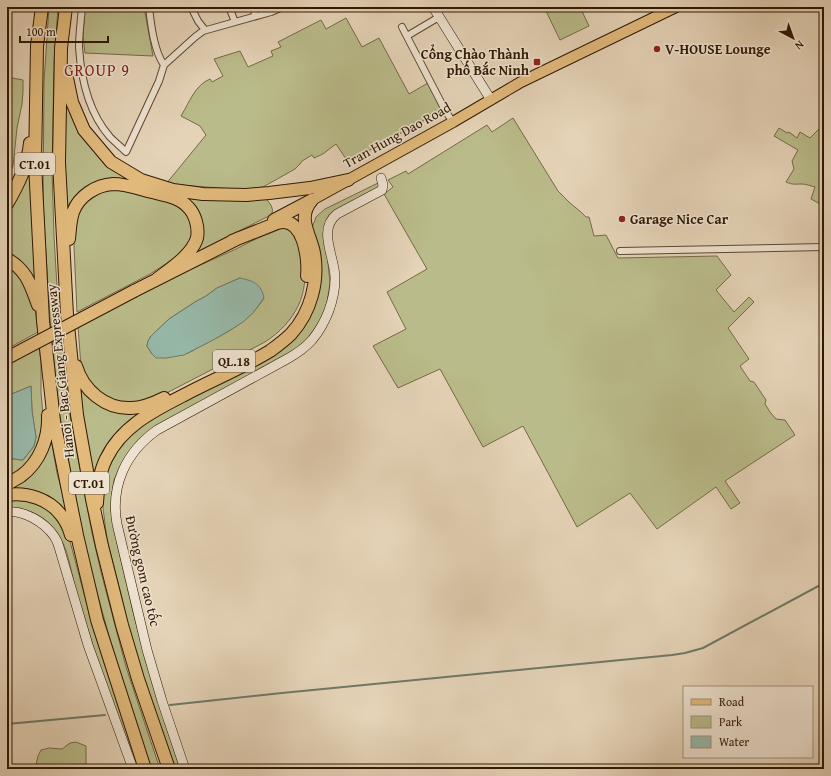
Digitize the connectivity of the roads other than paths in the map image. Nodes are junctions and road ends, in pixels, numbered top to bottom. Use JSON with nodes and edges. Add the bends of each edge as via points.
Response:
{"nodes":[{"id":1,"x":42,"y":7,"type":"edge"},
{"id":2,"x":66,"y":7,"type":"edge"},
{"id":3,"x":82,"y":7,"type":"edge"},
{"id":4,"x":149,"y":7,"type":"edge"},
{"id":5,"x":191,"y":7,"type":"edge"},
{"id":6,"x":229,"y":7,"type":"edge"},
{"id":7,"x":254,"y":7,"type":"edge"},
{"id":8,"x":283,"y":7,"type":"edge"},
{"id":9,"x":433,"y":7,"type":"edge"},
{"id":10,"x":676,"y":7,"type":"edge"},
{"id":11,"x":255,"y":16,"type":"junction"},
{"id":12,"x":439,"y":17,"type":"junction"},
{"id":13,"x":235,"y":22,"type":"junction"},
{"id":14,"x":402,"y":27,"type":"dead end"},
{"id":15,"x":205,"y":30,"type":"junction"},
{"id":16,"x":407,"y":36,"type":"junction"},
{"id":17,"x":164,"y":65,"type":"junction"},
{"id":18,"x":491,"y":100,"type":"junction"},
{"id":19,"x":453,"y":122,"type":"junction"},
{"id":20,"x":382,"y":178,"type":"dead end"},
{"id":21,"x":348,"y":180,"type":"junction"},
{"id":22,"x":312,"y":200,"type":"junction"},
{"id":23,"x":7,"y":204,"type":"edge"},
{"id":24,"x":232,"y":241,"type":"junction"},
{"id":25,"x":824,"y":247,"type":"edge"},
{"id":26,"x":620,"y":251,"type":"dead end"},
{"id":27,"x":7,"y":259,"type":"edge"},
{"id":28,"x":157,"y":279,"type":"junction"},
{"id":29,"x":66,"y":296,"type":"junction"},
{"id":30,"x":67,"y":315,"type":"junction"},
{"id":31,"x":43,"y":321,"type":"junction"},
{"id":32,"x":45,"y":348,"type":"junction"},
{"id":33,"x":7,"y":358,"type":"edge"},
{"id":34,"x":7,"y":484,"type":"edge"},
{"id":35,"x":7,"y":495,"type":"edge"},
{"id":36,"x":7,"y":512,"type":"edge"},
{"id":37,"x":97,"y":620,"type":"junction"},
{"id":38,"x":129,"y":647,"type":"junction"},
{"id":39,"x":133,"y":769,"type":"edge"},
{"id":40,"x":145,"y":769,"type":"edge"},
{"id":41,"x":169,"y":769,"type":"edge"},
{"id":42,"x":185,"y":769,"type":"edge"}],
"edges":[{"from":1,"to":23,"type":"highway","via":[[34,48],[28,155]]},
{"from":1,"to":31,"type":"highway","name":"Hanoi - Bac Giang Expressway","number":"CT.01","via":[[37,46],[36,164]]},
{"from":2,"to":21,"type":"highway","via":[[65,68],[72,102],[84,130],[111,162],[141,180],[173,190],[203,194],[269,193]]},
{"from":2,"to":29,"type":"highway","name":"Hanoi - Bac Giang Expressway","number":"CT.01","via":[[61,48],[59,162]]},
{"from":3,"to":17,"type":"street","via":[[80,48],[83,80],[90,104],[94,115],[110,137],[126,152]]},
{"from":4,"to":17,"type":"street","via":[[153,36]]},
{"from":5,"to":15,"type":"street"},
{"from":6,"to":13,"type":"street"},
{"from":7,"to":11,"type":"street"},
{"from":8,"to":11,"type":"street"},
{"from":9,"to":12,"type":"main road"},
{"from":10,"to":18,"type":"main road","name":"Tran Hung Dao Road","via":[[530,77]]},
{"from":11,"to":13,"type":"street"},
{"from":12,"to":16,"type":"street"},
{"from":12,"to":18,"type":"main road"},
{"from":13,"to":15,"type":"street"},
{"from":14,"to":16,"type":"street"},
{"from":15,"to":17,"type":"street"},
{"from":16,"to":19,"type":"street"},
{"from":18,"to":19,"type":"main road","name":"Tran Hung Dao Road"},
{"from":19,"to":21,"type":"main road","name":"Tran Hung Dao Road"},
{"from":20,"to":42,"type":"main road","name":"Đường gom cao tốc","via":[[382,190],[337,214],[329,225],[327,233],[334,267],[334,289],[328,312],[311,341],[287,359],[157,430],[140,445],[127,462],[121,476],[115,497],[117,524],[162,701]]},
{"from":21,"to":22,"type":"main road","name":"Tran Hung Dao Road"},
{"from":22,"to":24,"type":"highway","name":"Tran Hung Dao Road"},
{"from":22,"to":38,"type":"highway","via":[[305,221],[314,251],[314,282],[307,309],[292,332],[265,354],[160,408],[133,425],[119,439],[103,466],[98,489],[98,507]]},
{"from":24,"to":28,"type":"highway","name":"Tran Hung Dao Road","number":"QL.18"},
{"from":24,"to":30,"type":"highway","number":"QL.18","via":[[280,221],[295,226],[304,246],[308,268],[306,289],[298,310],[286,327],[271,341],[156,402],[126,408],[112,405],[94,394],[77,371]]},
{"from":25,"to":26,"type":"street"},
{"from":27,"to":31,"type":"highway","via":[[21,270],[28,280]]},
{"from":28,"to":29,"type":"highway","via":[[180,262],[194,244],[197,228],[192,212],[180,200],[172,197],[128,186],[107,185],[87,194],[73,213],[69,234]]},
{"from":28,"to":33,"type":"highway","name":"Tran Hung Dao Road","number":"QL.18","bridge":true},
{"from":29,"to":30,"type":"highway","name":"Hanoi - Bac Giang Expressway","number":"CT.01"},
{"from":30,"to":38,"type":"highway","name":"Hanoi - Bac Giang Expressway","number":"CT.01","via":[[79,433],[102,546]]},
{"from":31,"to":32,"type":"highway","name":"Hanoi - Bac Giang Expressway","number":"CT.01"},
{"from":32,"to":34,"type":"highway","via":[[44,384],[48,416],[46,438],[32,465],[22,476]]},
{"from":32,"to":37,"type":"highway","name":"Hanoi - Bac Giang Expressway","number":"CT.01","via":[[56,437]]},
{"from":35,"to":37,"type":"highway","via":[[37,498],[61,514],[71,534]]},
{"from":36,"to":39,"type":"main road","via":[[17,512],[33,518],[54,536],[88,645]]},
{"from":37,"to":40,"type":"highway","name":"Hanoi - Bac Giang Expressway","number":"CT.01"},
{"from":38,"to":41,"type":"highway","name":"Hanoi - Bac Giang Expressway","number":"CT.01"}]}
